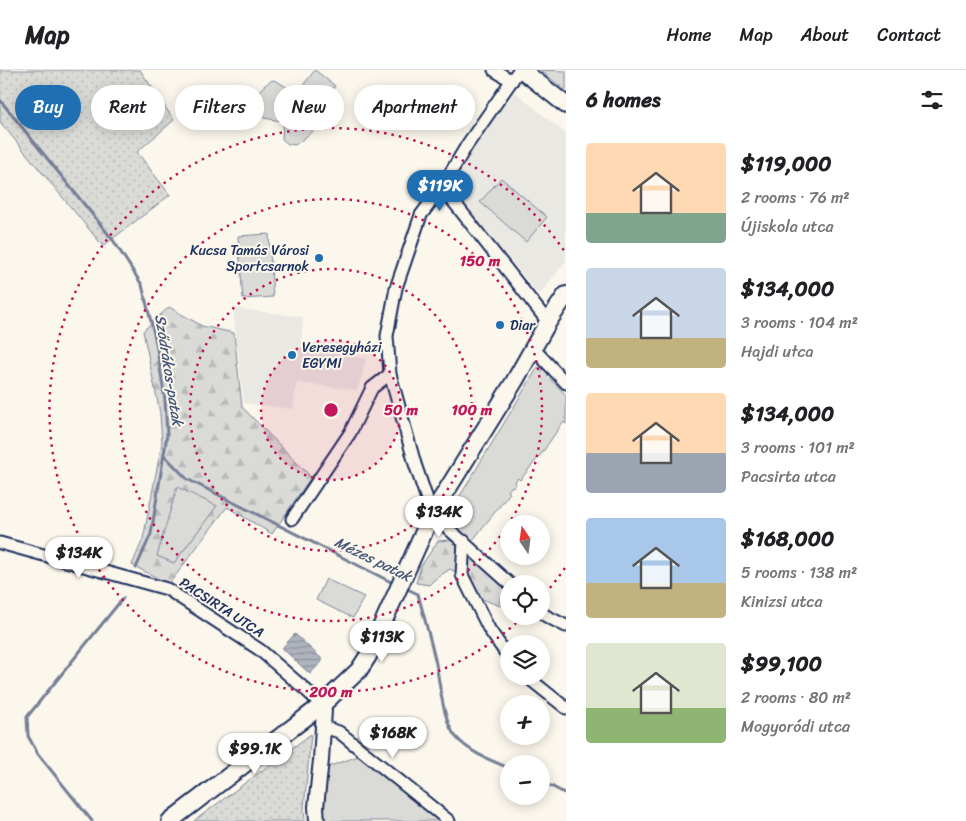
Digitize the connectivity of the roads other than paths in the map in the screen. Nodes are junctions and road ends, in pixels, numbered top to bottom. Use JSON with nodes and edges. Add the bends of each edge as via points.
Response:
{"nodes":[{"id":1,"x":494,"y":70,"type":"edge"},
{"id":2,"x":518,"y":74,"type":"edge"},
{"id":3,"x":566,"y":105,"type":"edge"},
{"id":4,"x":442,"y":187,"type":"junction"},
{"id":5,"x":566,"y":296,"type":"edge"},
{"id":6,"x":548,"y":322,"type":"junction"},
{"id":7,"x":533,"y":348,"type":"junction"},
{"id":8,"x":390,"y":374,"type":"junction"},
{"id":9,"x":566,"y":383,"type":"edge"},
{"id":10,"x":432,"y":514,"type":"junction"},
{"id":11,"x":292,"y":519,"type":"dead end"},
{"id":12,"x":464,"y":541,"type":"junction"},
{"id":13,"x":0,"y":543,"type":"edge"},
{"id":14,"x":500,"y":575,"type":"edge"},
{"id":15,"x":550,"y":618,"type":"edge"},
{"id":16,"x":566,"y":626,"type":"edge"},
{"id":17,"x":500,"y":645,"type":"edge"},
{"id":18,"x":537,"y":685,"type":"edge"},
{"id":19,"x":323,"y":707,"type":"junction"},
{"id":20,"x":566,"y":708,"type":"edge"},
{"id":21,"x":323,"y":728,"type":"junction"},
{"id":22,"x":170,"y":821,"type":"edge"},
{"id":23,"x":318,"y":821,"type":"edge"},
{"id":24,"x":449,"y":821,"type":"edge"}],
"edges":[{"from":1,"to":2,"type":"street"},
{"from":2,"to":3,"type":"main road"},
{"from":2,"to":4,"type":"street","via":[[467,145]]},
{"from":4,"to":6,"type":"street"},
{"from":4,"to":8,"type":"street","via":[[421,215],[396,288],[387,336]]},
{"from":5,"to":6,"type":"main road"},
{"from":6,"to":7,"type":"main road"},
{"from":7,"to":9,"type":"street"},
{"from":7,"to":10,"type":"main road"},
{"from":8,"to":10,"type":"street"},
{"from":8,"to":11,"type":"street","via":[[372,388],[350,433]]},
{"from":10,"to":12,"type":"street"},
{"from":10,"to":19,"type":"main road","via":[[368,656],[359,670]]},
{"from":12,"to":14,"type":"street"},
{"from":12,"to":17,"type":"street","via":[[462,575]]},
{"from":13,"to":19,"type":"street","name":"PACSIRTA UTCA","via":[[167,589],[260,650]]},
{"from":15,"to":16,"type":"street"},
{"from":18,"to":20,"type":"street"},
{"from":19,"to":21,"type":"street"},
{"from":19,"to":22,"type":"main road"},
{"from":21,"to":23,"type":"street","via":[[316,807]]},
{"from":21,"to":24,"type":"street","via":[[339,732]]}]}
